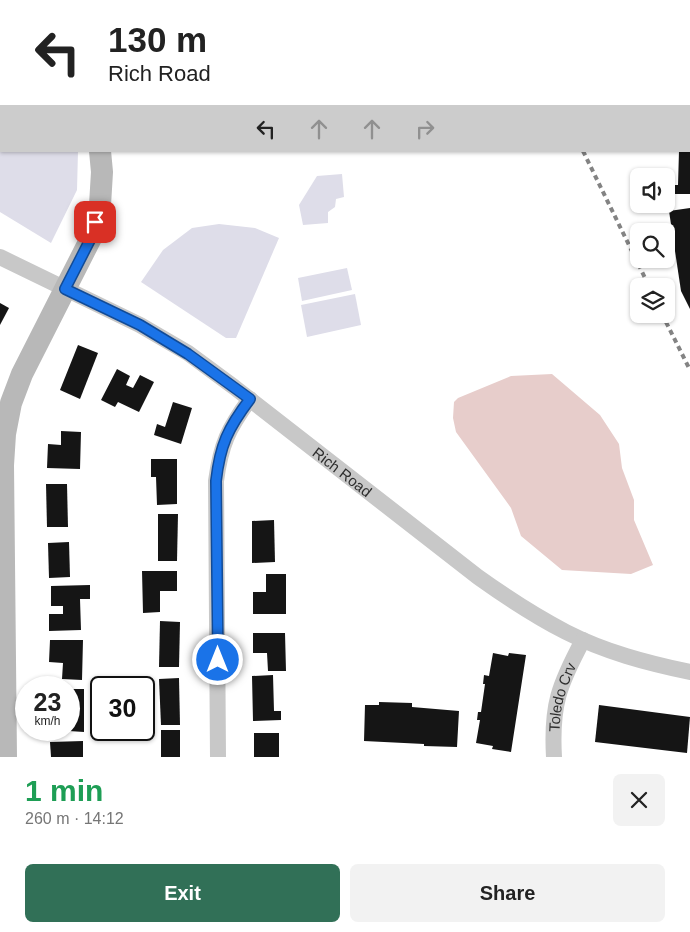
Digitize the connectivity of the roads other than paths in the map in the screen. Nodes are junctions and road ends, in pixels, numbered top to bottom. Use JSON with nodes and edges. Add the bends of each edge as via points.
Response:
{"nodes":[{"id":1,"x":100,"y":152,"type":"edge"},
{"id":2,"x":0,"y":257,"type":"edge"},
{"id":3,"x":65,"y":289,"type":"junction"},
{"id":4,"x":250,"y":399,"type":"junction"},
{"id":5,"x":583,"y":640,"type":"junction"},
{"id":6,"x":690,"y":672,"type":"edge"},
{"id":7,"x":6,"y":757,"type":"edge"},
{"id":8,"x":218,"y":757,"type":"edge"},
{"id":9,"x":554,"y":757,"type":"edge"}],
"edges":[{"from":1,"to":3,"type":"street","via":[[100,205],[91,238]]},
{"from":2,"to":3,"type":"street","name":"Rich Road"},
{"from":3,"to":4,"type":"street","name":"Rich Road","via":[[140,325],[188,354]]},
{"from":3,"to":7,"type":"street","via":[[22,374],[5,434]]},
{"from":4,"to":5,"type":"street","name":"Rich Road","via":[[478,577],[520,607]]},
{"from":4,"to":8,"type":"street","via":[[226,435],[216,481]]},
{"from":5,"to":6,"type":"street","name":"Rich Road","via":[[614,653]]},
{"from":5,"to":9,"type":"street","name":"Toledo Crv","via":[[557,696],[553,720]]}]}
